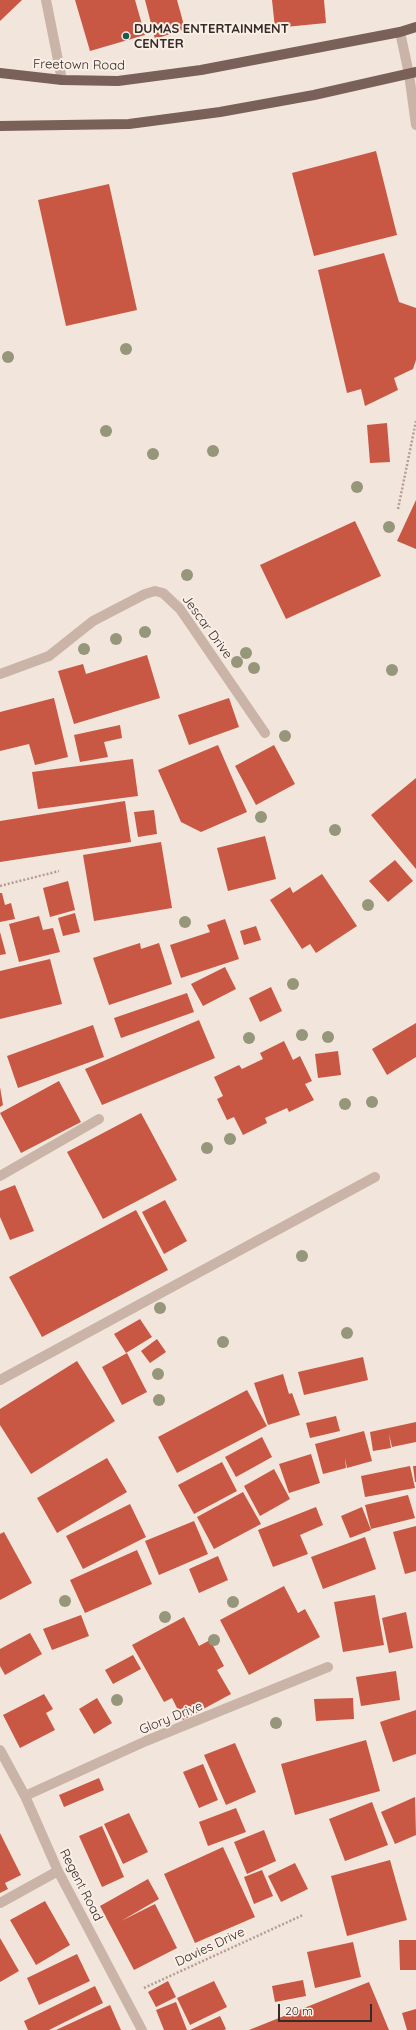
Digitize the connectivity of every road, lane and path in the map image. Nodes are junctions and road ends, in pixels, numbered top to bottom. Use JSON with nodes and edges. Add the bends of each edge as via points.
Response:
{"nodes":[{"id":1,"x":46,"y":0,"type":"edge"},
{"id":2,"x":416,"y":27,"type":"edge"},
{"id":3,"x":400,"y":32,"type":"junction"},
{"id":4,"x":0,"y":73,"type":"edge"},
{"id":5,"x":412,"y":73,"type":"edge"},
{"id":6,"x":62,"y":80,"type":"junction"},
{"id":7,"x":416,"y":125,"type":"edge"},
{"id":8,"x":0,"y":126,"type":"edge"},
{"id":9,"x":416,"y":421,"type":"edge"},
{"id":10,"x":398,"y":509,"type":"dead end"},
{"id":11,"x":0,"y":674,"type":"edge"},
{"id":12,"x":265,"y":733,"type":"dead end"},
{"id":13,"x":59,"y":871,"type":"dead end"},
{"id":14,"x":0,"y":886,"type":"edge"},
{"id":15,"x":99,"y":1119,"type":"dead end"},
{"id":16,"x":0,"y":1176,"type":"edge"},
{"id":17,"x":375,"y":1177,"type":"dead end"},
{"id":18,"x":0,"y":1380,"type":"edge"},
{"id":19,"x":328,"y":1667,"type":"dead end"},
{"id":20,"x":0,"y":1750,"type":"edge"},
{"id":21,"x":25,"y":1796,"type":"junction"},
{"id":22,"x":58,"y":1871,"type":"junction"},
{"id":23,"x":0,"y":1903,"type":"edge"},
{"id":24,"x":303,"y":1915,"type":"dead end"},
{"id":25,"x":125,"y":1997,"type":"junction"},
{"id":26,"x":142,"y":2030,"type":"edge"}],
"edges":[{"from":1,"to":6,"type":"street"},
{"from":2,"to":3,"type":"main road","name":"Freetown Road"},
{"from":3,"to":5,"type":"street"},
{"from":3,"to":6,"type":"main road","name":"Freetown Road","via":[[201,70],[118,81]]},
{"from":4,"to":6,"type":"main road","name":"Freetown Road"},
{"from":5,"to":7,"type":"street"},
{"from":5,"to":8,"type":"main road","via":[[314,95],[220,112],[129,124]]},
{"from":9,"to":10,"type":"path"},
{"from":11,"to":12,"type":"street","name":"Jescar Drive","via":[[49,656],[93,621],[155,591],[163,593],[180,609]]},
{"from":13,"to":14,"type":"path"},
{"from":15,"to":16,"type":"street"},
{"from":17,"to":18,"type":"street"},
{"from":19,"to":21,"type":"street","name":"Glory Drive","via":[[146,1741]]},
{"from":20,"to":21,"type":"street","name":"Regent Road"},
{"from":21,"to":22,"type":"street","name":"Regent Road"},
{"from":22,"to":23,"type":"street"},
{"from":22,"to":25,"type":"street","name":"Regent Road"},
{"from":24,"to":25,"type":"path","name":"Davies Drive"},
{"from":25,"to":26,"type":"street","name":"Regent Road"}]}
